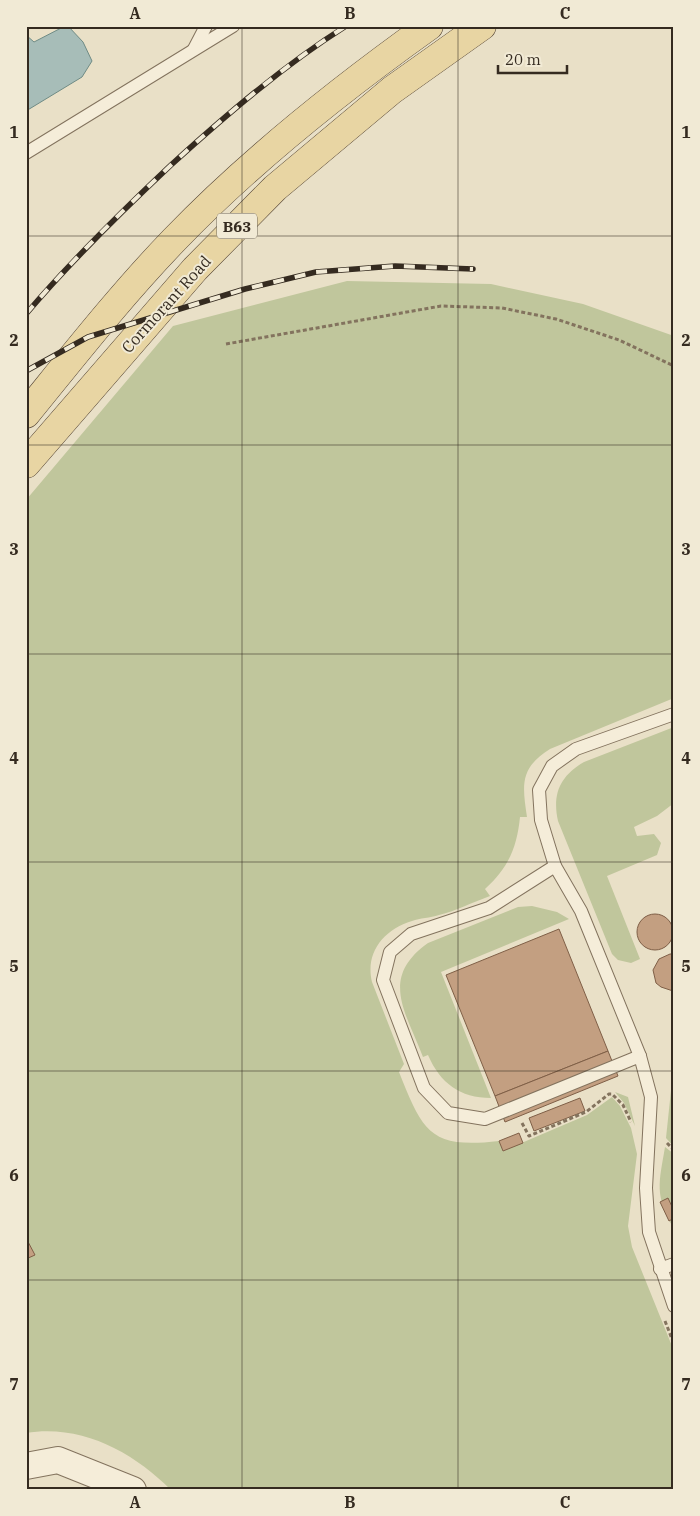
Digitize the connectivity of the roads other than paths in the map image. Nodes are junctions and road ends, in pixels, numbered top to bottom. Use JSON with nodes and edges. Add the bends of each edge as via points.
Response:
{"nodes":[{"id":1,"x":206,"y":26,"type":"edge"},
{"id":2,"x":233,"y":26,"type":"edge"},
{"id":3,"x":429,"y":26,"type":"edge"},
{"id":4,"x":482,"y":26,"type":"edge"},
{"id":5,"x":193,"y":51,"type":"junction"},
{"id":6,"x":26,"y":153,"type":"edge"},
{"id":7,"x":26,"y":414,"type":"edge"},
{"id":8,"x":26,"y":464,"type":"edge"},
{"id":9,"x":674,"y":714,"type":"edge"},
{"id":10,"x":555,"y":866,"type":"junction"},
{"id":11,"x":640,"y":1056,"type":"junction"},
{"id":12,"x":674,"y":1264,"type":"edge"},
{"id":13,"x":660,"y":1270,"type":"junction"},
{"id":14,"x":674,"y":1306,"type":"edge"},
{"id":15,"x":26,"y":1466,"type":"edge"},
{"id":16,"x":133,"y":1490,"type":"edge"}],
"edges":[{"from":1,"to":5,"type":"lane"},
{"from":2,"to":5,"type":"lane"},
{"from":3,"to":7,"type":"main road","number":"B63","via":[[358,77],[266,152],[174,240],[88,337]]},
{"from":4,"to":8,"type":"main road","name":"Cormorant Road","number":"B63","via":[[392,90],[275,188],[195,269]]},
{"from":5,"to":6,"type":"lane"},
{"from":9,"to":10,"type":"lane","via":[[576,749],[552,766],[539,790],[541,820]]},
{"from":10,"to":11,"type":"lane","via":[[580,911]]},
{"from":10,"to":11,"type":"lane","via":[[489,908],[411,934],[390,952],[383,980],[424,1088],[448,1113],[485,1119]]},
{"from":11,"to":13,"type":"lane","via":[[651,1097],[646,1188],[649,1232]]},
{"from":12,"to":13,"type":"lane"},
{"from":13,"to":14,"type":"lane"},
{"from":15,"to":16,"type":"street","via":[[58,1460]]}]}
